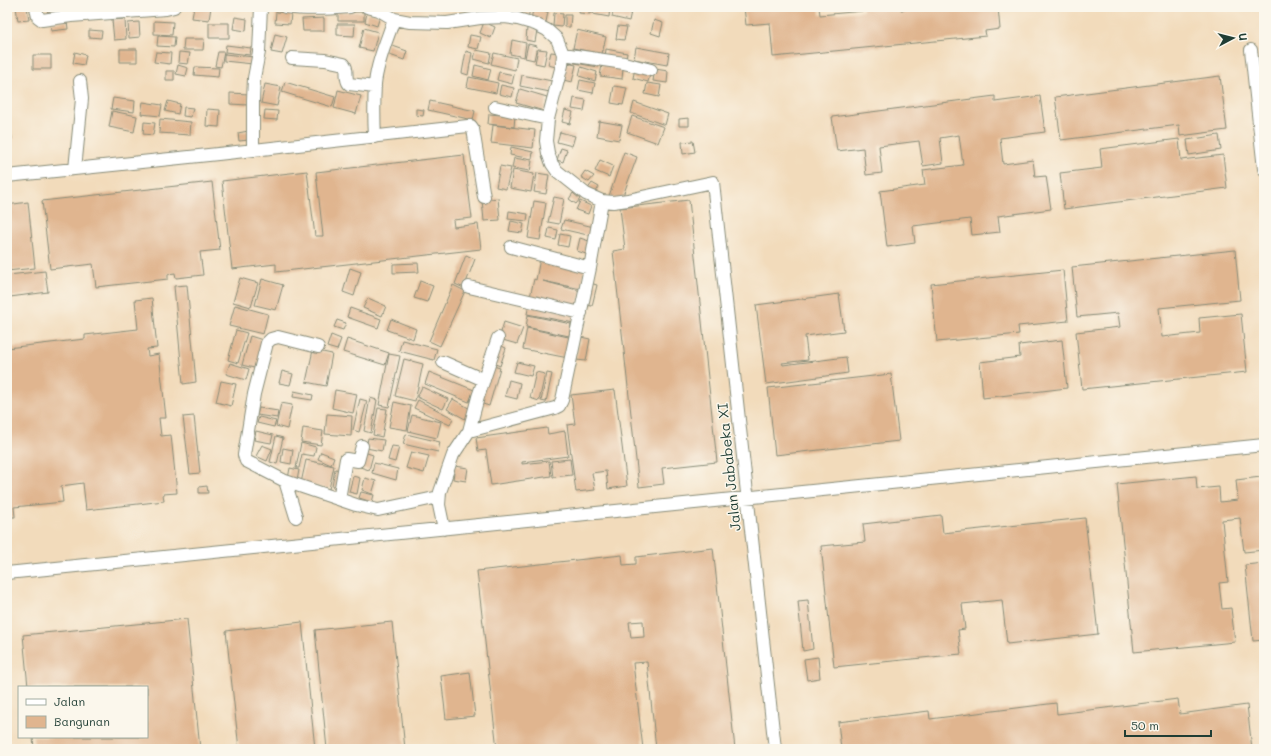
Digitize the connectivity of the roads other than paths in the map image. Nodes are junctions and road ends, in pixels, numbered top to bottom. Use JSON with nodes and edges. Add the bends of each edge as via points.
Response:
{"nodes":[{"id":1,"x":174,"y":7,"type":"edge"},
{"id":2,"x":261,"y":7,"type":"edge"},
{"id":3,"x":285,"y":7,"type":"edge"},
{"id":4,"x":350,"y":7,"type":"edge"},
{"id":5,"x":367,"y":7,"type":"edge"},
{"id":6,"x":36,"y":8,"type":"dead end"},
{"id":7,"x":394,"y":19,"type":"junction"},
{"id":8,"x":1251,"y":50,"type":"dead end"},
{"id":9,"x":564,"y":54,"type":"junction"},
{"id":10,"x":292,"y":58,"type":"dead end"},
{"id":11,"x":651,"y":70,"type":"dead end"},
{"id":12,"x":80,"y":80,"type":"dead end"},
{"id":13,"x":375,"y":87,"type":"junction"},
{"id":14,"x":496,"y":107,"type":"dead end"},
{"id":15,"x":548,"y":119,"type":"junction"},
{"id":16,"x":375,"y":137,"type":"junction"},
{"id":17,"x":254,"y":150,"type":"junction"},
{"id":18,"x":75,"y":169,"type":"junction"},
{"id":19,"x":1264,"y":169,"type":"edge"},
{"id":20,"x":7,"y":176,"type":"edge"},
{"id":21,"x":484,"y":197,"type":"dead end"},
{"id":22,"x":602,"y":201,"type":"junction"},
{"id":23,"x":511,"y":247,"type":"dead end"},
{"id":24,"x":590,"y":268,"type":"junction"},
{"id":25,"x":469,"y":288,"type":"dead end"},
{"id":26,"x":581,"y":313,"type":"junction"},
{"id":27,"x":498,"y":338,"type":"dead end"},
{"id":28,"x":318,"y":347,"type":"dead end"},
{"id":29,"x":443,"y":362,"type":"dead end"},
{"id":30,"x":484,"y":380,"type":"junction"},
{"id":31,"x":468,"y":431,"type":"junction"},
{"id":32,"x":1264,"y":445,"type":"edge"},
{"id":33,"x":362,"y":446,"type":"dead end"},
{"id":34,"x":285,"y":481,"type":"junction"},
{"id":35,"x":439,"y":497,"type":"junction"},
{"id":36,"x":747,"y":498,"type":"junction"},
{"id":37,"x":339,"y":499,"type":"junction"},
{"id":38,"x":296,"y":517,"type":"dead end"},
{"id":39,"x":444,"y":529,"type":"junction"},
{"id":40,"x":7,"y":573,"type":"edge"},
{"id":41,"x":775,"y":749,"type":"edge"}],
"edges":[{"from":1,"to":6,"type":"street","via":[[42,20],[38,17]]},
{"from":2,"to":17,"type":"street","via":[[259,52],[254,78]]},
{"from":3,"to":4,"type":"street"},
{"from":5,"to":7,"type":"street","via":[[379,10]]},
{"from":7,"to":9,"type":"street","via":[[447,24],[493,17],[518,19],[547,30],[557,39]]},
{"from":7,"to":13,"type":"street","via":[[381,58]]},
{"from":8,"to":19,"type":"street"},
{"from":9,"to":11,"type":"street","via":[[624,63]]},
{"from":9,"to":15,"type":"street"},
{"from":10,"to":13,"type":"street","via":[[344,64],[349,84]]},
{"from":12,"to":18,"type":"street","via":[[82,99]]},
{"from":13,"to":16,"type":"street"},
{"from":14,"to":15,"type":"street"},
{"from":15,"to":22,"type":"street","via":[[546,141],[552,164],[564,178],[586,194]]},
{"from":16,"to":17,"type":"street"},
{"from":16,"to":21,"type":"street","via":[[471,126]]},
{"from":17,"to":18,"type":"street"},
{"from":18,"to":20,"type":"street"},
{"from":22,"to":24,"type":"street"},
{"from":22,"to":36,"type":"street","name":"Jalan Jababeka XI","via":[[628,200],[713,182]]},
{"from":23,"to":24,"type":"street"},
{"from":24,"to":26,"type":"street"},
{"from":25,"to":26,"type":"street"},
{"from":26,"to":31,"type":"street","via":[[559,406]]},
{"from":27,"to":30,"type":"street"},
{"from":28,"to":34,"type":"street","via":[[278,337],[271,339],[267,343],[256,387],[244,455],[246,461]]},
{"from":29,"to":30,"type":"street"},
{"from":30,"to":31,"type":"street"},
{"from":31,"to":35,"type":"street","via":[[453,455]]},
{"from":32,"to":36,"type":"street"},
{"from":33,"to":37,"type":"street","via":[[358,461],[346,459]]},
{"from":34,"to":37,"type":"street"},
{"from":34,"to":38,"type":"street"},
{"from":35,"to":37,"type":"street","via":[[380,510]]},
{"from":35,"to":39,"type":"street"},
{"from":36,"to":39,"type":"street"},
{"from":36,"to":41,"type":"street","name":"Jalan Jababeka XI"},
{"from":39,"to":40,"type":"street"}]}
